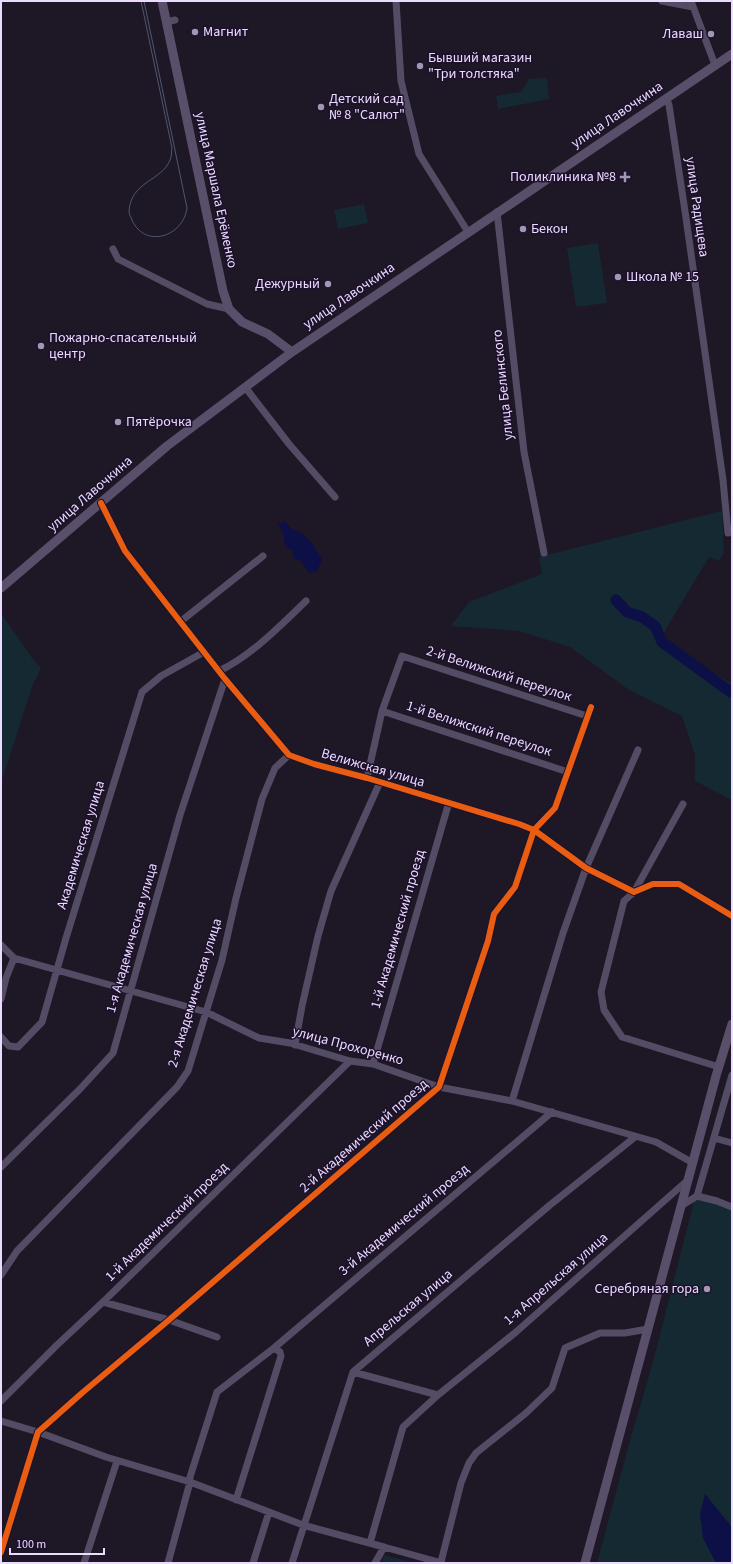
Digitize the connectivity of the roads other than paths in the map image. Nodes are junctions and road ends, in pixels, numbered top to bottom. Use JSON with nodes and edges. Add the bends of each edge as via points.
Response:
{"nodes":[{"id":1,"x":162,"y":1,"type":"edge"},
{"id":2,"x":396,"y":1,"type":"edge"},
{"id":3,"x":662,"y":1,"type":"edge"},
{"id":4,"x":692,"y":4,"type":"edge"},
{"id":5,"x":732,"y":54,"type":"edge"},
{"id":6,"x":715,"y":65,"type":"junction"},
{"id":7,"x":666,"y":98,"type":"junction"},
{"id":8,"x":497,"y":212,"type":"junction"},
{"id":9,"x":468,"y":232,"type":"junction"},
{"id":10,"x":113,"y":249,"type":"dead end"},
{"id":11,"x":229,"y":309,"type":"junction"},
{"id":12,"x":292,"y":352,"type":"junction"},
{"id":13,"x":246,"y":387,"type":"junction"},
{"id":14,"x":335,"y":497,"type":"dead end"},
{"id":15,"x":101,"y":503,"type":"junction"},
{"id":16,"x":728,"y":533,"type":"dead end"},
{"id":17,"x":544,"y":553,"type":"dead end"},
{"id":18,"x":263,"y":556,"type":"dead end"},
{"id":19,"x":1,"y":588,"type":"edge"},
{"id":20,"x":306,"y":601,"type":"dead end"},
{"id":21,"x":180,"y":622,"type":"junction"},
{"id":22,"x":204,"y":652,"type":"junction"},
{"id":23,"x":219,"y":671,"type":"junction"},
{"id":24,"x":225,"y":679,"type":"junction"},
{"id":25,"x":591,"y":707,"type":"dead end"},
{"id":26,"x":382,"y":711,"type":"junction"},
{"id":27,"x":587,"y":716,"type":"junction"},
{"id":28,"x":638,"y":750,"type":"dead end"},
{"id":29,"x":289,"y":755,"type":"junction"},
{"id":30,"x":568,"y":772,"type":"junction"},
{"id":31,"x":367,"y":778,"type":"junction"},
{"id":32,"x":380,"y":782,"type":"junction"},
{"id":33,"x":448,"y":802,"type":"junction"},
{"id":34,"x":683,"y":804,"type":"dead end"},
{"id":35,"x":534,"y":830,"type":"junction"},
{"id":36,"x":586,"y":868,"type":"junction"},
{"id":37,"x":634,"y":892,"type":"junction"},
{"id":38,"x":732,"y":916,"type":"edge"},
{"id":39,"x":1,"y":945,"type":"edge"},
{"id":40,"x":14,"y":958,"type":"junction"},
{"id":41,"x":56,"y":971,"type":"junction"},
{"id":42,"x":130,"y":991,"type":"junction"},
{"id":43,"x":1,"y":999,"type":"edge"},
{"id":44,"x":206,"y":1012,"type":"junction"},
{"id":45,"x":732,"y":1024,"type":"edge"},
{"id":46,"x":1,"y":1037,"type":"edge"},
{"id":47,"x":295,"y":1045,"type":"junction"},
{"id":48,"x":350,"y":1061,"type":"junction"},
{"id":49,"x":373,"y":1064,"type":"junction"},
{"id":50,"x":719,"y":1067,"type":"junction"},
{"id":51,"x":732,"y":1075,"type":"edge"},
{"id":52,"x":439,"y":1087,"type":"junction"},
{"id":53,"x":512,"y":1101,"type":"junction"},
{"id":54,"x":552,"y":1112,"type":"junction"},
{"id":55,"x":635,"y":1137,"type":"junction"},
{"id":56,"x":714,"y":1138,"type":"junction"},
{"id":57,"x":732,"y":1143,"type":"edge"},
{"id":58,"x":693,"y":1163,"type":"junction"},
{"id":59,"x":1,"y":1167,"type":"edge"},
{"id":60,"x":689,"y":1179,"type":"junction"},
{"id":61,"x":697,"y":1196,"type":"junction"},
{"id":62,"x":681,"y":1206,"type":"junction"},
{"id":63,"x":732,"y":1207,"type":"edge"},
{"id":64,"x":1,"y":1276,"type":"edge"},
{"id":65,"x":103,"y":1302,"type":"junction"},
{"id":66,"x":169,"y":1320,"type":"junction"},
{"id":67,"x":648,"y":1329,"type":"junction"},
{"id":68,"x":217,"y":1337,"type":"dead end"},
{"id":69,"x":274,"y":1348,"type":"junction"},
{"id":70,"x":353,"y":1372,"type":"junction"},
{"id":71,"x":438,"y":1395,"type":"junction"},
{"id":72,"x":1,"y":1401,"type":"edge"},
{"id":73,"x":1,"y":1420,"type":"edge"},
{"id":74,"x":38,"y":1432,"type":"junction"},
{"id":75,"x":117,"y":1460,"type":"junction"},
{"id":76,"x":190,"y":1482,"type":"junction"},
{"id":77,"x":236,"y":1500,"type":"junction"},
{"id":78,"x":269,"y":1512,"type":"junction"},
{"id":79,"x":303,"y":1525,"type":"junction"},
{"id":80,"x":370,"y":1543,"type":"junction"},
{"id":81,"x":384,"y":1547,"type":"junction"},
{"id":82,"x":1,"y":1552,"type":"edge"},
{"id":83,"x":441,"y":1562,"type":"edge"},
{"id":84,"x":84,"y":1563,"type":"edge"},
{"id":85,"x":168,"y":1563,"type":"edge"},
{"id":86,"x":253,"y":1563,"type":"edge"},
{"id":87,"x":292,"y":1563,"type":"edge"},
{"id":88,"x":375,"y":1563,"type":"edge"},
{"id":89,"x":585,"y":1563,"type":"edge"}],
"edges":[{"from":1,"to":11,"type":"main road","name":"улица Маршала Ерёменко","via":[[170,21],[223,291]]},
{"from":2,"to":9,"type":"street","via":[[401,81],[419,154]]},
{"from":3,"to":4,"type":"street"},
{"from":4,"to":6,"type":"street"},
{"from":5,"to":6,"type":"main road","name":"улица Лавочкина"},
{"from":6,"to":7,"type":"main road","name":"улица Лавочкина"},
{"from":7,"to":8,"type":"main road","name":"улица Лавочкина"},
{"from":7,"to":16,"type":"street","name":"улица Радищева","via":[[686,218]]},
{"from":8,"to":9,"type":"main road","name":"улица Лавочкина"},
{"from":8,"to":17,"type":"street","name":"улица Белинского","via":[[524,452]]},
{"from":9,"to":12,"type":"main road","name":"улица Лавочкина"},
{"from":10,"to":11,"type":"street","via":[[118,259],[207,304]]},
{"from":11,"to":12,"type":"main road","name":"улица Маршала Ерёменко","via":[[242,322],[268,334]]},
{"from":12,"to":13,"type":"main road","name":"улица Лавочкина"},
{"from":13,"to":14,"type":"street","via":[[289,444]]},
{"from":13,"to":15,"type":"main road","name":"улица Лавочкина","via":[[167,446]]},
{"from":15,"to":19,"type":"main road","name":"улица Лавочкина"},
{"from":15,"to":21,"type":"street","via":[[125,551]]},
{"from":18,"to":21,"type":"street"},
{"from":20,"to":23,"type":"street","via":[[267,638]]},
{"from":21,"to":22,"type":"street"},
{"from":22,"to":23,"type":"street"},
{"from":22,"to":41,"type":"street","name":"Академическая улица","via":[[161,676],[142,692]]},
{"from":23,"to":24,"type":"street"},
{"from":24,"to":29,"type":"street"},
{"from":24,"to":42,"type":"street","name":"1-я Академическая улица","via":[[180,815]]},
{"from":25,"to":27,"type":"street"},
{"from":26,"to":27,"type":"street","name":"2-й Велижский переулок","via":[[402,656]]},
{"from":26,"to":30,"type":"street","name":"1-й Велижский переулок"},
{"from":26,"to":31,"type":"street"},
{"from":27,"to":30,"type":"street"},
{"from":28,"to":36,"type":"street"},
{"from":29,"to":31,"type":"street","name":"Велижская улица"},
{"from":29,"to":44,"type":"street","name":"2-я Академическая улица","via":[[275,768],[262,799],[222,960]]},
{"from":30,"to":35,"type":"street","via":[[555,808]]},
{"from":31,"to":32,"type":"street","name":"Велижская улица"},
{"from":32,"to":33,"type":"street","name":"Велижская улица"},
{"from":32,"to":47,"type":"street","via":[[330,891]]},
{"from":33,"to":35,"type":"street","name":"Велижская улица"},
{"from":33,"to":49,"type":"street","name":"1-й Академический проезд"},
{"from":34,"to":37,"type":"street"},
{"from":35,"to":36,"type":"street","name":"Велижская улица"},
{"from":35,"to":52,"type":"street","name":"2-й Академический проезд","via":[[515,887],[494,914],[488,941]]},
{"from":36,"to":37,"type":"street","name":"Велижская улица"},
{"from":36,"to":53,"type":"street","via":[[563,933]]},
{"from":37,"to":38,"type":"street","via":[[653,884],[679,884]]},
{"from":37,"to":50,"type":"street","via":[[624,901],[601,992],[604,1010],[622,1037]]},
{"from":39,"to":40,"type":"street","name":"улица Прохоренко"},
{"from":40,"to":41,"type":"street","name":"улица Прохоренко"},
{"from":40,"to":43,"type":"street"},
{"from":41,"to":42,"type":"street","name":"улица Прохоренко"},
{"from":41,"to":46,"type":"street","name":"Академическая улица","via":[[42,1022],[18,1047],[9,1046]]},
{"from":42,"to":44,"type":"street","name":"улица Прохоренко"},
{"from":42,"to":59,"type":"street","name":"1-я Академическая улица","via":[[113,1053]]},
{"from":44,"to":47,"type":"street","name":"улица Прохоренко","via":[[259,1038]]},
{"from":44,"to":64,"type":"street","name":"2-я Академическая улица","via":[[188,1071],[177,1087],[17,1251]]},
{"from":45,"to":50,"type":"main road"},
{"from":47,"to":48,"type":"street","name":"улица Прохоренко"},
{"from":48,"to":49,"type":"street","name":"улица Прохоренко"},
{"from":48,"to":65,"type":"street","name":"1-й Академический проезд"},
{"from":49,"to":52,"type":"street","name":"улица Прохоренко"},
{"from":50,"to":58,"type":"main road"},
{"from":51,"to":56,"type":"street"},
{"from":52,"to":53,"type":"street","name":"улица Прохоренко"},
{"from":52,"to":66,"type":"street","name":"2-й Академический проезд"},
{"from":53,"to":54,"type":"street","name":"улица Прохоренко"},
{"from":54,"to":55,"type":"street","name":"улица Прохоренко"},
{"from":54,"to":69,"type":"street","name":"3-й Академический проезд"},
{"from":55,"to":58,"type":"street","name":"улица Прохоренко","via":[[656,1142]]},
{"from":55,"to":70,"type":"street","name":"Апрельская улица","via":[[550,1205]]},
{"from":56,"to":57,"type":"street"},
{"from":56,"to":61,"type":"street"},
{"from":58,"to":60,"type":"main road"},
{"from":60,"to":62,"type":"main road"},
{"from":60,"to":71,"type":"street","name":"1-я Апрельская улица","via":[[516,1332]]},
{"from":61,"to":62,"type":"street"},
{"from":61,"to":63,"type":"street"},
{"from":62,"to":67,"type":"main road"},
{"from":65,"to":66,"type":"street"},
{"from":65,"to":72,"type":"street","name":"1-й Академический проезд"},
{"from":66,"to":68,"type":"street"},
{"from":66,"to":74,"type":"street","name":"2-й Академический проезд"},
{"from":67,"to":83,"type":"street","via":[[625,1333],[600,1333],[565,1348],[552,1388],[526,1413],[476,1453],[469,1463],[461,1483]]},
{"from":67,"to":89,"type":"main road"},
{"from":69,"to":76,"type":"street","name":"3-й Академический проезд","via":[[217,1392]]},
{"from":69,"to":77,"type":"street","via":[[281,1356]]},
{"from":70,"to":71,"type":"street"},
{"from":70,"to":79,"type":"street"},
{"from":71,"to":80,"type":"street","name":"1-я Апрельская улица","via":[[403,1427]]},
{"from":73,"to":74,"type":"street"},
{"from":74,"to":75,"type":"street"},
{"from":74,"to":82,"type":"street"},
{"from":75,"to":76,"type":"street"},
{"from":75,"to":84,"type":"street"},
{"from":76,"to":77,"type":"street"},
{"from":76,"to":85,"type":"street","name":"3-й Академический проезд"},
{"from":77,"to":78,"type":"street"},
{"from":78,"to":79,"type":"street"},
{"from":78,"to":86,"type":"street"},
{"from":79,"to":80,"type":"street"},
{"from":79,"to":87,"type":"street"},
{"from":80,"to":81,"type":"street"},
{"from":81,"to":83,"type":"street"},
{"from":81,"to":88,"type":"street"}]}
